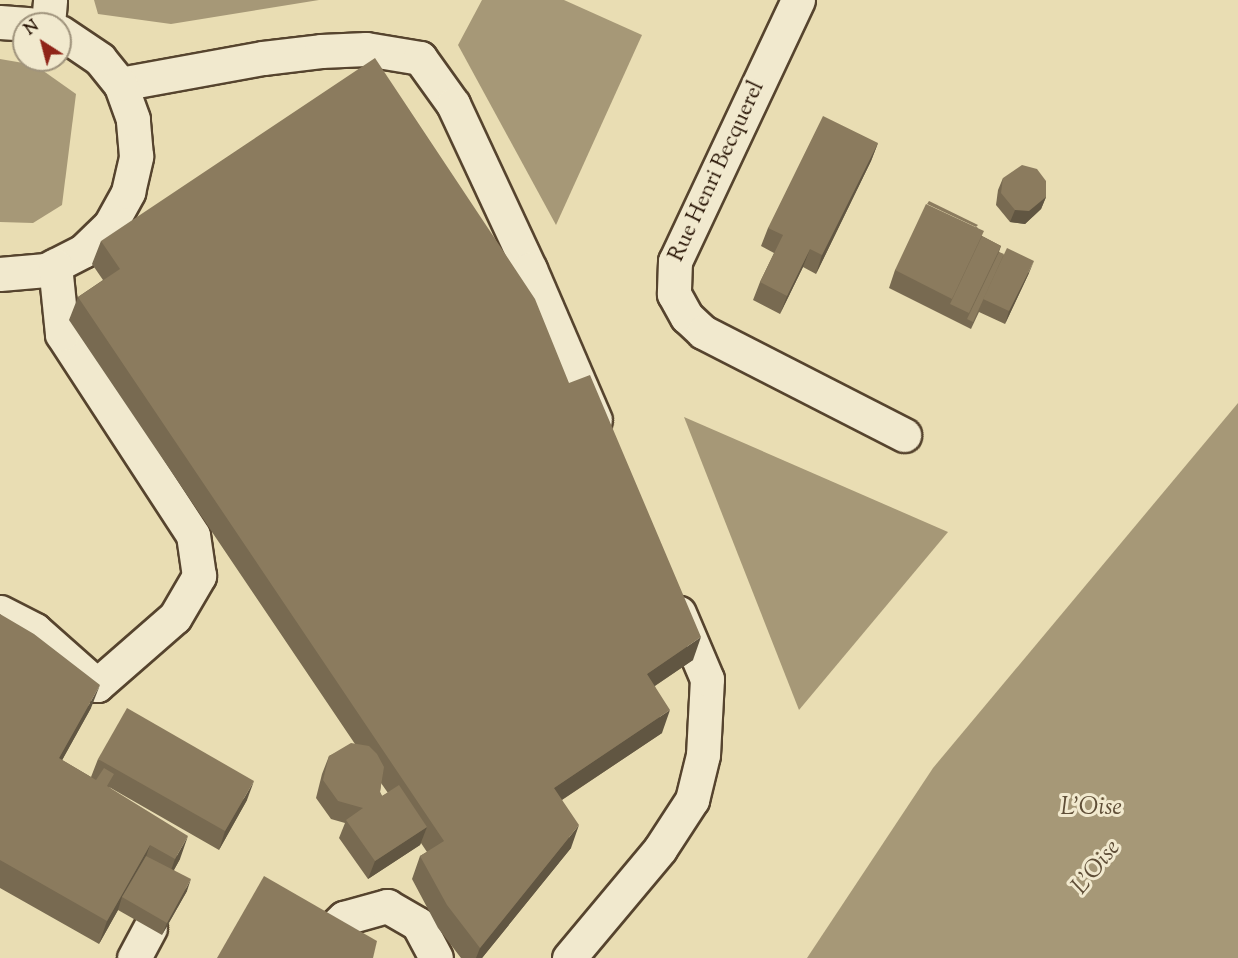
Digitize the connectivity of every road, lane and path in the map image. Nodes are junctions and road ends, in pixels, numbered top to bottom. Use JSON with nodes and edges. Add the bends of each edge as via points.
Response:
{"nodes":[{"id":1,"x":798,"y":0,"type":"edge"},
{"id":2,"x":72,"y":40,"type":"edge"},
{"id":3,"x":120,"y":84,"type":"junction"},
{"id":4,"x":55,"y":265,"type":"junction"},
{"id":5,"x":0,"y":274,"type":"edge"},
{"id":6,"x":904,"y":435,"type":"dead end"},
{"id":7,"x":609,"y":452,"type":"edge"},
{"id":8,"x":665,"y":582,"type":"edge"},
{"id":9,"x":0,"y":612,"type":"edge"},
{"id":10,"x":150,"y":928,"type":"edge"},
{"id":11,"x":323,"y":938,"type":"edge"},
{"id":12,"x":134,"y":958,"type":"edge"},
{"id":13,"x":436,"y":958,"type":"edge"},
{"id":14,"x":569,"y":958,"type":"edge"}],
"edges":[{"from":1,"to":6,"type":"street","name":"Rue Henri Becquerel","via":[[675,261],[674,294],[687,317],[703,332]]},
{"from":2,"to":3,"type":"street","via":[[100,59]]},
{"from":3,"to":4,"type":"street","via":[[134,119],[136,156],[128,192],[110,225],[83,251]]},
{"from":3,"to":7,"type":"street","via":[[321,51],[366,49],[420,58],[453,104]]},
{"from":4,"to":5,"type":"street","via":[[46,270]]},
{"from":4,"to":9,"type":"street","via":[[62,334],[193,535],[199,576],[175,617],[97,685],[35,630]]},
{"from":8,"to":14,"type":"street","via":[[707,680],[703,755],[692,800],[660,849]]},
{"from":10,"to":12,"type":"street"},
{"from":11,"to":13,"type":"street","via":[[344,918],[387,906],[418,924]]}]}
